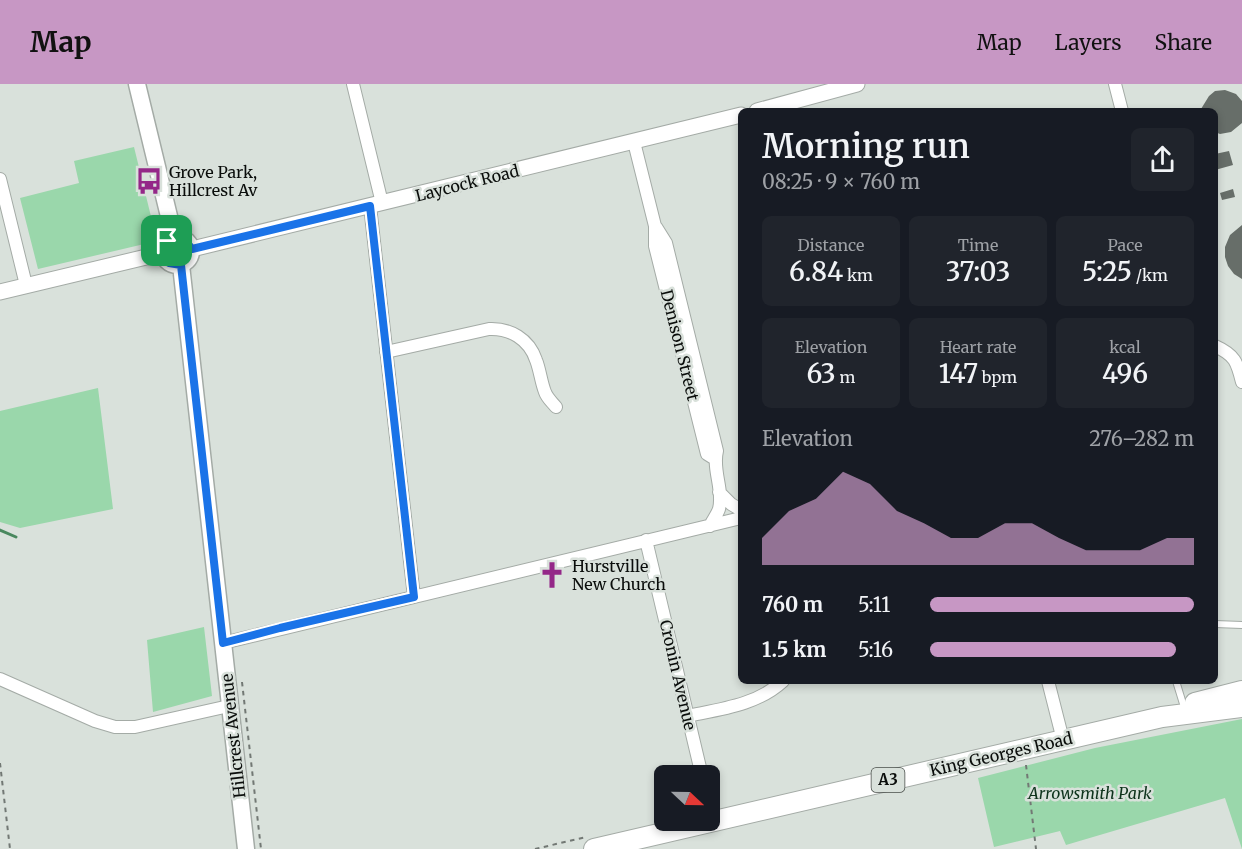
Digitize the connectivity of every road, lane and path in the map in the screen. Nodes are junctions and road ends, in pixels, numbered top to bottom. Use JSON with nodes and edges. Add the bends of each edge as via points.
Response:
{"nodes":[{"id":1,"x":137,"y":84,"type":"edge"},
{"id":2,"x":353,"y":84,"type":"edge"},
{"id":3,"x":859,"y":84,"type":"edge"},
{"id":4,"x":872,"y":84,"type":"edge"},
{"id":5,"x":1115,"y":84,"type":"edge"},
{"id":6,"x":794,"y":106,"type":"edge"},
{"id":7,"x":1121,"y":108,"type":"edge"},
{"id":8,"x":738,"y":116,"type":"edge"},
{"id":9,"x":634,"y":142,"type":"junction"},
{"id":10,"x":0,"y":179,"type":"edge"},
{"id":11,"x":376,"y":205,"type":"junction"},
{"id":12,"x":174,"y":237,"type":"junction"},
{"id":13,"x":192,"y":249,"type":"junction"},
{"id":14,"x":163,"y":253,"type":"junction"},
{"id":15,"x":181,"y":265,"type":"junction"},
{"id":16,"x":26,"y":285,"type":"junction"},
{"id":17,"x":0,"y":292,"type":"edge"},
{"id":18,"x":1218,"y":348,"type":"edge"},
{"id":19,"x":386,"y":352,"type":"junction"},
{"id":20,"x":1242,"y":382,"type":"edge"},
{"id":21,"x":556,"y":407,"type":"dead end"},
{"id":22,"x":719,"y":492,"type":"junction"},
{"id":23,"x":738,"y":508,"type":"edge"},
{"id":24,"x":738,"y":519,"type":"edge"},
{"id":25,"x":710,"y":526,"type":"junction"},
{"id":26,"x":646,"y":540,"type":"junction"},
{"id":27,"x":414,"y":597,"type":"junction"},
{"id":28,"x":1218,"y":624,"type":"edge"},
{"id":29,"x":1242,"y":625,"type":"edge"},
{"id":30,"x":223,"y":643,"type":"junction"},
{"id":31,"x":241,"y":672,"type":"dead end"},
{"id":32,"x":0,"y":679,"type":"edge"},
{"id":33,"x":780,"y":684,"type":"edge"},
{"id":34,"x":1049,"y":684,"type":"edge"},
{"id":35,"x":1177,"y":684,"type":"edge"},
{"id":36,"x":1242,"y":691,"type":"edge"},
{"id":37,"x":229,"y":706,"type":"junction"},
{"id":38,"x":1242,"y":706,"type":"edge"},
{"id":39,"x":1184,"y":707,"type":"junction"},
{"id":40,"x":687,"y":716,"type":"junction"},
{"id":41,"x":1162,"y":717,"type":"junction"},
{"id":42,"x":1063,"y":740,"type":"junction"},
{"id":43,"x":1026,"y":762,"type":"dead end"},
{"id":44,"x":0,"y":763,"type":"edge"},
{"id":45,"x":699,"y":765,"type":"edge"},
{"id":46,"x":720,"y":812,"type":"edge"},
{"id":47,"x":654,"y":831,"type":"edge"},
{"id":48,"x":10,"y":849,"type":"edge"},
{"id":49,"x":246,"y":849,"type":"edge"},
{"id":50,"x":261,"y":849,"type":"edge"},
{"id":51,"x":594,"y":849,"type":"edge"},
{"id":52,"x":1036,"y":849,"type":"edge"}],
"edges":[{"from":1,"to":12,"type":"main road"},
{"from":2,"to":11,"type":"street"},
{"from":3,"to":4,"type":"street"},
{"from":3,"to":6,"type":"street"},
{"from":5,"to":7,"type":"street"},
{"from":8,"to":9,"type":"street","name":"Laycock Road"},
{"from":9,"to":11,"type":"street","name":"Laycock Road"},
{"from":9,"to":22,"type":"street","name":"Denison Street","via":[[655,226],[666,243],[717,451]]},
{"from":10,"to":16,"type":"street"},
{"from":11,"to":13,"type":"street","name":"Laycock Road"},
{"from":11,"to":19,"type":"street"},
{"from":12,"to":13,"type":"main road","via":[[183,238]]},
{"from":12,"to":14,"type":"main road","via":[[167,241]]},
{"from":13,"to":15,"type":"main road","via":[[190,259]]},
{"from":14,"to":15,"type":"main road","via":[[169,263]]},
{"from":14,"to":16,"type":"street"},
{"from":15,"to":30,"type":"main road","name":"Hillcrest Avenue"},
{"from":16,"to":17,"type":"street"},
{"from":18,"to":20,"type":"street","via":[[1233,357]]},
{"from":19,"to":21,"type":"street","via":[[504,329],[532,351],[545,391]]},
{"from":19,"to":27,"type":"street"},
{"from":22,"to":23,"type":"street"},
{"from":22,"to":25,"type":"street","name":"Denison Street","via":[[719,508]]},
{"from":24,"to":25,"type":"street"},
{"from":25,"to":26,"type":"street"},
{"from":26,"to":27,"type":"street"},
{"from":26,"to":40,"type":"street","name":"Cronin Avenue"},
{"from":27,"to":30,"type":"street"},
{"from":28,"to":29,"type":"lane"},
{"from":30,"to":37,"type":"main road","name":"Hillcrest Avenue"},
{"from":31,"to":50,"type":"path"},
{"from":32,"to":37,"type":"street","via":[[95,722],[116,727],[135,727]]},
{"from":33,"to":40,"type":"street","via":[[745,703]]},
{"from":34,"to":42,"type":"street"},
{"from":35,"to":39,"type":"lane"},
{"from":36,"to":39,"type":"highway","name":"King Georges Road","number":"A3"},
{"from":37,"to":49,"type":"main road","name":"Hillcrest Avenue"},
{"from":38,"to":41,"type":"highway","name":"King Georges Road","number":"A3"},
{"from":39,"to":41,"type":"highway","name":"King Georges Road","number":"A3"},
{"from":40,"to":45,"type":"street","name":"Cronin Avenue"},
{"from":41,"to":42,"type":"highway","name":"King Georges Road","number":"A3"},
{"from":42,"to":46,"type":"highway","name":"King Georges Road","number":"A3"},
{"from":43,"to":52,"type":"path"},
{"from":44,"to":48,"type":"path"},
{"from":47,"to":51,"type":"highway","name":"King Georges Road","number":"A3"}]}
